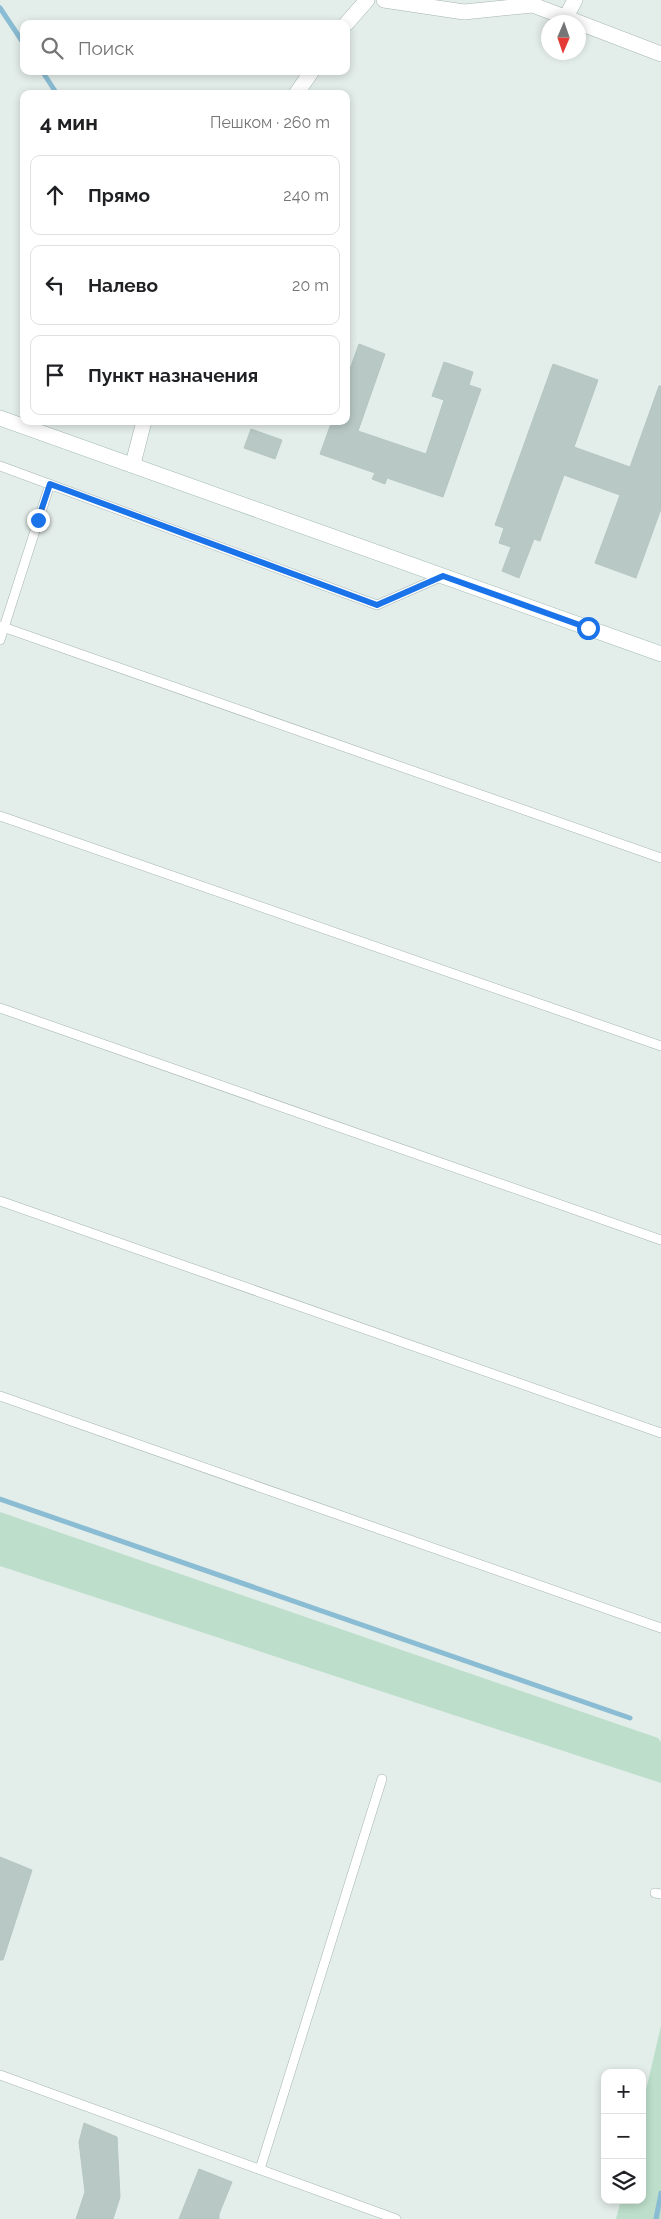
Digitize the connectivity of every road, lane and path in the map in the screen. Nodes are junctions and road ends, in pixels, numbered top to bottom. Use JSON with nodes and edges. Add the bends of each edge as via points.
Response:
{"nodes":[{"id":1,"x":367,"y":0,"type":"edge"},
{"id":2,"x":384,"y":0,"type":"edge"},
{"id":3,"x":575,"y":0,"type":"edge"},
{"id":4,"x":563,"y":15,"type":"edge"},
{"id":5,"x":567,"y":15,"type":"edge"},
{"id":6,"x":350,"y":20,"type":"edge"},
{"id":7,"x":586,"y":24,"type":"edge"},
{"id":8,"x":661,"y":54,"type":"edge"},
{"id":9,"x":309,"y":75,"type":"edge"},
{"id":10,"x":299,"y":90,"type":"edge"},
{"id":11,"x":0,"y":418,"type":"edge"},
{"id":12,"x":20,"y":425,"type":"edge"},
{"id":13,"x":20,"y":425,"type":"edge"},
{"id":14,"x":143,"y":425,"type":"edge"},
{"id":15,"x":133,"y":464,"type":"junction"},
{"id":16,"x":0,"y":466,"type":"edge"},
{"id":17,"x":50,"y":484,"type":"junction"},
{"id":18,"x":443,"y":576,"type":"junction"},
{"id":19,"x":2,"y":627,"type":"edge"},
{"id":20,"x":0,"y":640,"type":"edge"},
{"id":21,"x":661,"y":654,"type":"edge"},
{"id":22,"x":0,"y":816,"type":"edge"},
{"id":23,"x":661,"y":858,"type":"edge"},
{"id":24,"x":0,"y":1008,"type":"edge"},
{"id":25,"x":661,"y":1046,"type":"edge"},
{"id":26,"x":0,"y":1201,"type":"edge"},
{"id":27,"x":661,"y":1240,"type":"edge"},
{"id":28,"x":0,"y":1396,"type":"edge"},
{"id":29,"x":661,"y":1433,"type":"edge"},
{"id":30,"x":661,"y":1628,"type":"edge"},
{"id":31,"x":382,"y":1779,"type":"dead end"},
{"id":32,"x":0,"y":2075,"type":"edge"},
{"id":33,"x":260,"y":2169,"type":"junction"},
{"id":34,"x":396,"y":2219,"type":"edge"}],
"edges":[{"from":1,"to":6,"type":"street"},
{"from":2,"to":4,"type":"street","via":[[464,12],[534,5]]},
{"from":3,"to":5,"type":"street"},
{"from":7,"to":8,"type":"street"},
{"from":9,"to":10,"type":"street"},
{"from":11,"to":13,"type":"street"},
{"from":12,"to":15,"type":"street"},
{"from":14,"to":15,"type":"street"},
{"from":15,"to":18,"type":"street"},
{"from":16,"to":17,"type":"lane"},
{"from":17,"to":18,"type":"lane","via":[[377,605]]},
{"from":17,"to":19,"type":"lane"},
{"from":18,"to":21,"type":"street"},
{"from":19,"to":20,"type":"lane"},
{"from":19,"to":23,"type":"lane"},
{"from":22,"to":25,"type":"lane"},
{"from":24,"to":27,"type":"lane"},
{"from":26,"to":29,"type":"lane"},
{"from":28,"to":30,"type":"lane"},
{"from":31,"to":33,"type":"lane"},
{"from":32,"to":33,"type":"lane"},
{"from":33,"to":34,"type":"lane"}]}
